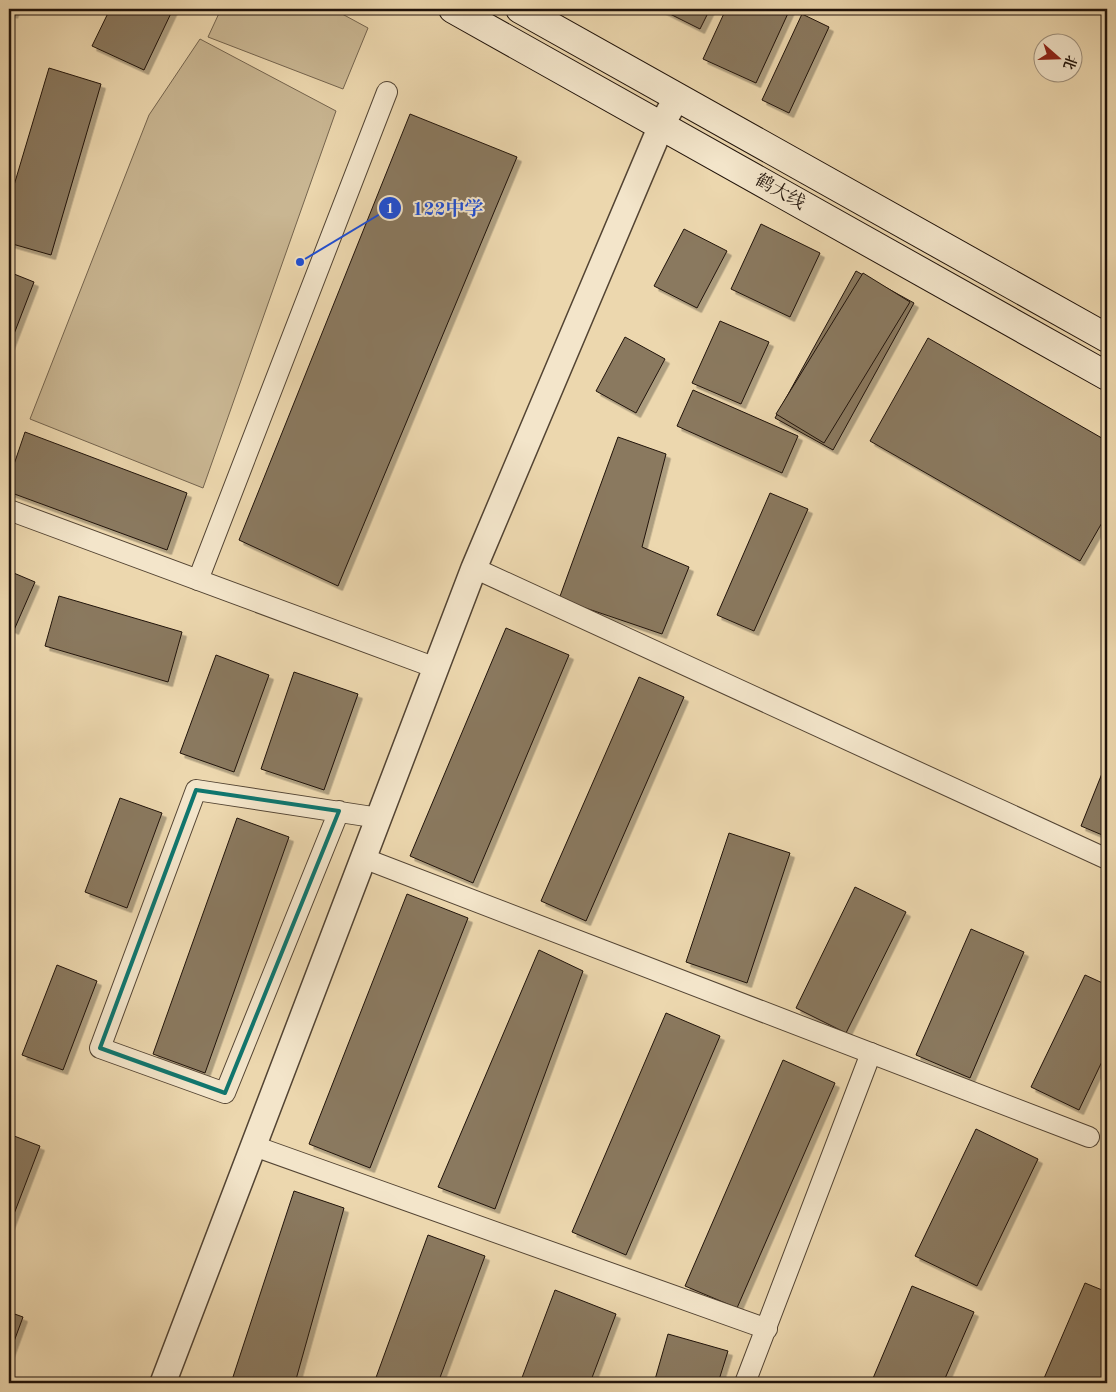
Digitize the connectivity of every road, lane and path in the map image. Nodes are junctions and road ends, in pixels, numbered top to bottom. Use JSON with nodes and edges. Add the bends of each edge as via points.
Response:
{"nodes":[{"id":1,"x":453,"y":9,"type":"edge"},
{"id":2,"x":520,"y":9,"type":"edge"},
{"id":3,"x":387,"y":92,"type":"dead end"},
{"id":4,"x":677,"y":97,"type":"junction"},
{"id":5,"x":661,"y":126,"type":"junction"},
{"id":6,"x":1107,"y":338,"type":"edge"},
{"id":7,"x":1107,"y":376,"type":"edge"},
{"id":8,"x":9,"y":510,"type":"edge"},
{"id":9,"x":474,"y":568,"type":"junction"},
{"id":10,"x":198,"y":580,"type":"junction"},
{"id":11,"x":436,"y":668,"type":"junction"},
{"id":12,"x":339,"y":811,"type":"junction"},
{"id":13,"x":379,"y":818,"type":"junction"},
{"id":14,"x":364,"y":858,"type":"junction"},
{"id":15,"x":1107,"y":859,"type":"edge"},
{"id":16,"x":871,"y":1053,"type":"junction"},
{"id":17,"x":1089,"y":1137,"type":"dead end"},
{"id":18,"x":254,"y":1146,"type":"junction"},
{"id":19,"x":766,"y":1329,"type":"junction"},
{"id":20,"x":163,"y":1383,"type":"edge"},
{"id":21,"x":745,"y":1383,"type":"edge"}],
"edges":[{"from":1,"to":5,"type":"main road","name":"鹤大线"},
{"from":2,"to":4,"type":"main road","name":"鹤大线"},
{"from":3,"to":10,"type":"street"},
{"from":4,"to":5,"type":"street"},
{"from":4,"to":6,"type":"main road","name":"鹤大线"},
{"from":5,"to":7,"type":"main road","name":"鹤大线"},
{"from":5,"to":9,"type":"street"},
{"from":8,"to":10,"type":"street"},
{"from":9,"to":11,"type":"street"},
{"from":9,"to":15,"type":"street"},
{"from":10,"to":11,"type":"street"},
{"from":11,"to":13,"type":"street"},
{"from":12,"to":12,"type":"street","via":[[196,790],[100,1048],[225,1093]]},
{"from":12,"to":13,"type":"street"},
{"from":13,"to":14,"type":"street"},
{"from":14,"to":16,"type":"street"},
{"from":14,"to":18,"type":"street"},
{"from":16,"to":17,"type":"street"},
{"from":16,"to":19,"type":"street"},
{"from":18,"to":19,"type":"street"},
{"from":18,"to":20,"type":"street"},
{"from":19,"to":21,"type":"street"}]}
